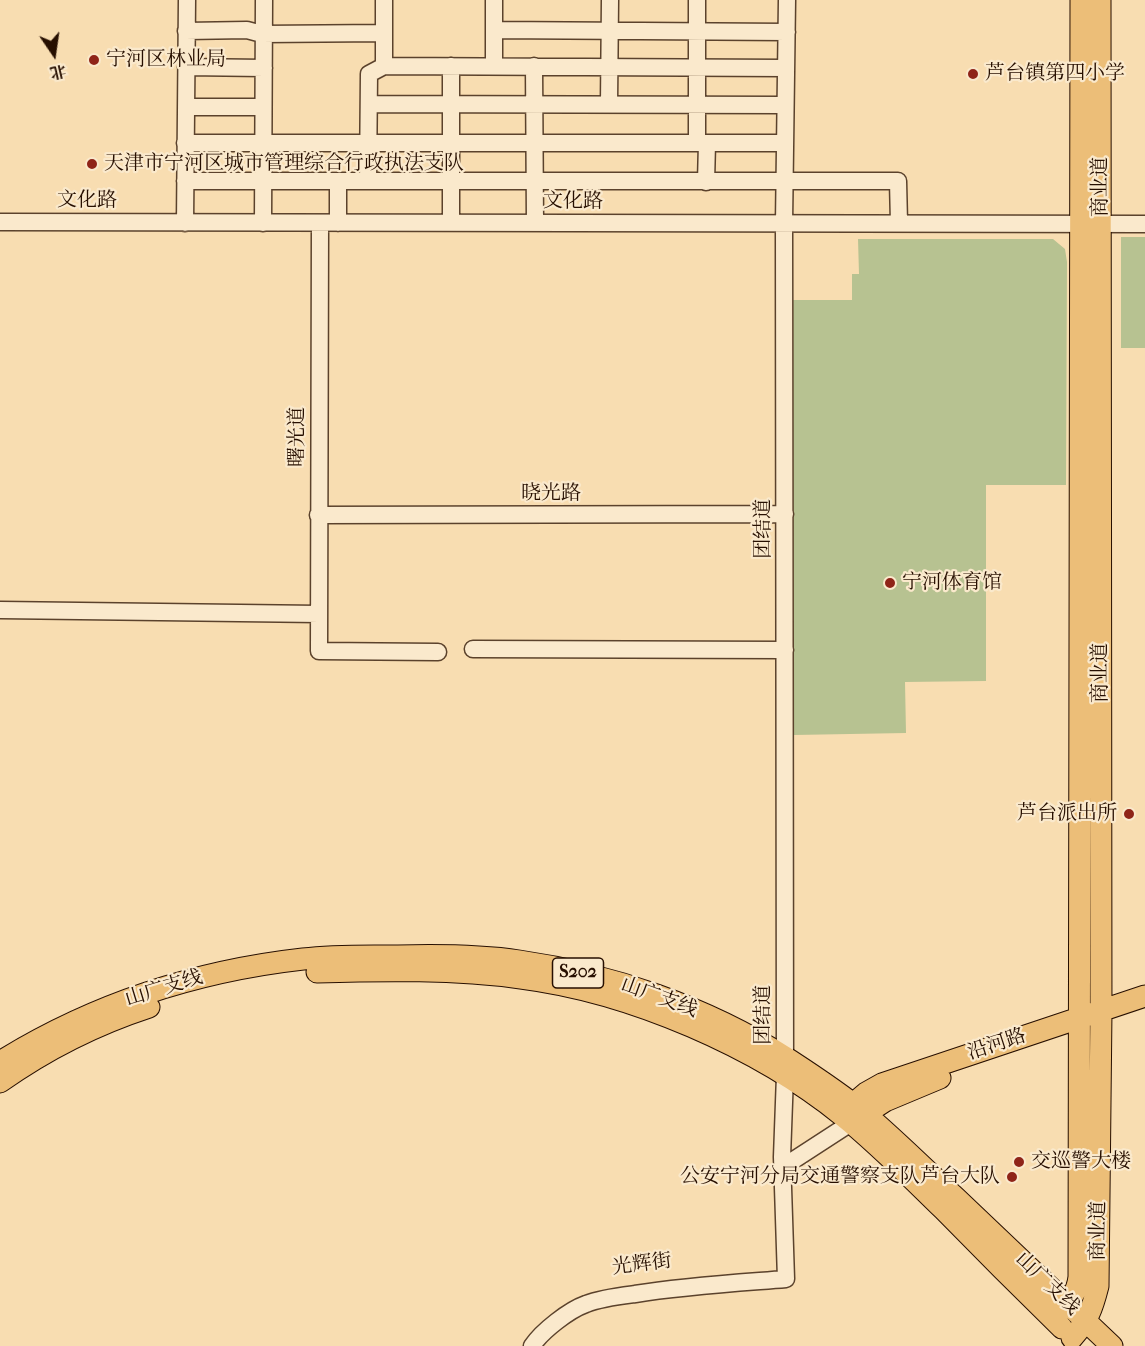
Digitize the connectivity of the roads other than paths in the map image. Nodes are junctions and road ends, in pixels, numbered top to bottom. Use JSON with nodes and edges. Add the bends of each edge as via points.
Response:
{"nodes":[{"id":1,"x":186,"y":0,"type":"edge"},
{"id":2,"x":264,"y":0,"type":"edge"},
{"id":3,"x":384,"y":0,"type":"edge"},
{"id":4,"x":494,"y":0,"type":"edge"},
{"id":5,"x":610,"y":0,"type":"edge"},
{"id":6,"x":697,"y":0,"type":"edge"},
{"id":7,"x":787,"y":0,"type":"edge"},
{"id":8,"x":1081,"y":0,"type":"edge"},
{"id":9,"x":1100,"y":0,"type":"edge"},
{"id":10,"x":494,"y":30,"type":"junction"},
{"id":11,"x":186,"y":31,"type":"junction"},
{"id":12,"x":610,"y":31,"type":"junction"},
{"id":13,"x":697,"y":32,"type":"junction"},
{"id":14,"x":787,"y":32,"type":"junction"},
{"id":15,"x":384,"y":33,"type":"junction"},
{"id":16,"x":264,"y":34,"type":"junction"},
{"id":17,"x":384,"y":66,"type":"junction"},
{"id":18,"x":451,"y":66,"type":"junction"},
{"id":19,"x":494,"y":66,"type":"junction"},
{"id":20,"x":534,"y":66,"type":"junction"},
{"id":21,"x":186,"y":67,"type":"junction"},
{"id":22,"x":609,"y":67,"type":"junction"},
{"id":23,"x":264,"y":68,"type":"junction"},
{"id":24,"x":697,"y":68,"type":"junction"},
{"id":25,"x":786,"y":68,"type":"junction"},
{"id":26,"x":369,"y":104,"type":"junction"},
{"id":27,"x":451,"y":104,"type":"junction"},
{"id":28,"x":534,"y":104,"type":"junction"},
{"id":29,"x":609,"y":104,"type":"junction"},
{"id":30,"x":697,"y":105,"type":"junction"},
{"id":31,"x":785,"y":105,"type":"junction"},
{"id":32,"x":186,"y":107,"type":"junction"},
{"id":33,"x":263,"y":107,"type":"junction"},
{"id":34,"x":185,"y":143,"type":"junction"},
{"id":35,"x":263,"y":143,"type":"junction"},
{"id":36,"x":368,"y":143,"type":"junction"},
{"id":37,"x":451,"y":143,"type":"junction"},
{"id":38,"x":534,"y":143,"type":"junction"},
{"id":39,"x":702,"y":143,"type":"junction"},
{"id":40,"x":784,"y":143,"type":"junction"},
{"id":41,"x":185,"y":181,"type":"junction"},
{"id":42,"x":263,"y":181,"type":"junction"},
{"id":43,"x":338,"y":181,"type":"junction"},
{"id":44,"x":368,"y":181,"type":"junction"},
{"id":45,"x":451,"y":182,"type":"junction"},
{"id":46,"x":535,"y":182,"type":"junction"},
{"id":47,"x":706,"y":182,"type":"junction"},
{"id":48,"x":785,"y":182,"type":"junction"},
{"id":49,"x":0,"y":222,"type":"edge"},
{"id":50,"x":450,"y":222,"type":"junction"},
{"id":51,"x":185,"y":223,"type":"junction"},
{"id":52,"x":263,"y":223,"type":"junction"},
{"id":53,"x":320,"y":223,"type":"junction"},
{"id":54,"x":338,"y":223,"type":"junction"},
{"id":55,"x":535,"y":223,"type":"junction"},
{"id":56,"x":784,"y":223,"type":"junction"},
{"id":57,"x":898,"y":223,"type":"junction"},
{"id":58,"x":1091,"y":224,"type":"junction"},
{"id":59,"x":1145,"y":224,"type":"edge"},
{"id":60,"x":784,"y":514,"type":"junction"},
{"id":61,"x":318,"y":515,"type":"junction"},
{"id":62,"x":0,"y":610,"type":"edge"},
{"id":63,"x":319,"y":614,"type":"junction"},
{"id":64,"x":473,"y":649,"type":"dead end"},
{"id":65,"x":785,"y":650,"type":"junction"},
{"id":66,"x":438,"y":652,"type":"dead end"},
{"id":67,"x":1145,"y":996,"type":"edge"},
{"id":68,"x":1145,"y":1008,"type":"edge"},
{"id":69,"x":1101,"y":1017,"type":"junction"},
{"id":70,"x":1080,"y":1024,"type":"junction"},
{"id":71,"x":0,"y":1062,"type":"edge"},
{"id":72,"x":785,"y":1066,"type":"junction"},
{"id":73,"x":0,"y":1082,"type":"edge"},
{"id":74,"x":853,"y":1114,"type":"junction"},
{"id":75,"x":783,"y":1162,"type":"junction"},
{"id":76,"x":786,"y":1274,"type":"junction"},
{"id":77,"x":1068,"y":1304,"type":"junction"},
{"id":78,"x":1053,"y":1319,"type":"junction"},
{"id":79,"x":1086,"y":1322,"type":"junction"},
{"id":80,"x":1076,"y":1342,"type":"edge"},
{"id":81,"x":523,"y":1346,"type":"edge"},
{"id":82,"x":532,"y":1346,"type":"edge"},
{"id":83,"x":1112,"y":1346,"type":"edge"}],
"edges":[{"from":1,"to":11,"type":"street"},
{"from":2,"to":16,"type":"street"},
{"from":3,"to":15,"type":"street"},
{"from":4,"to":10,"type":"street"},
{"from":5,"to":12,"type":"street"},
{"from":6,"to":13,"type":"street"},
{"from":7,"to":14,"type":"street","name":"团结道"},
{"from":8,"to":58,"type":"main road","name":"商业道"},
{"from":9,"to":58,"type":"main road","name":"商业道"},
{"from":10,"to":12,"type":"street"},
{"from":10,"to":19,"type":"street"},
{"from":11,"to":16,"type":"street","via":[[246,30]]},
{"from":11,"to":21,"type":"street"},
{"from":12,"to":13,"type":"street"},
{"from":12,"to":22,"type":"street"},
{"from":13,"to":14,"type":"street"},
{"from":13,"to":24,"type":"street"},
{"from":14,"to":25,"type":"street","name":"团结道"},
{"from":15,"to":16,"type":"street"},
{"from":15,"to":17,"type":"street"},
{"from":16,"to":23,"type":"street"},
{"from":17,"to":18,"type":"street"},
{"from":17,"to":26,"type":"street","via":[[369,74]]},
{"from":18,"to":19,"type":"street"},
{"from":18,"to":27,"type":"street"},
{"from":19,"to":20,"type":"street"},
{"from":20,"to":22,"type":"street"},
{"from":20,"to":28,"type":"street"},
{"from":21,"to":23,"type":"street"},
{"from":21,"to":32,"type":"street"},
{"from":22,"to":24,"type":"street"},
{"from":22,"to":29,"type":"street"},
{"from":23,"to":33,"type":"street"},
{"from":24,"to":25,"type":"street"},
{"from":24,"to":30,"type":"street"},
{"from":25,"to":31,"type":"street","name":"团结道"},
{"from":26,"to":27,"type":"street"},
{"from":26,"to":36,"type":"street"},
{"from":27,"to":28,"type":"street"},
{"from":27,"to":37,"type":"street"},
{"from":28,"to":29,"type":"street"},
{"from":28,"to":38,"type":"street"},
{"from":29,"to":30,"type":"street"},
{"from":30,"to":31,"type":"street"},
{"from":30,"to":39,"type":"street"},
{"from":31,"to":40,"type":"street","name":"团结道"},
{"from":32,"to":33,"type":"street"},
{"from":32,"to":34,"type":"street"},
{"from":33,"to":35,"type":"street"},
{"from":34,"to":35,"type":"street"},
{"from":34,"to":41,"type":"street"},
{"from":35,"to":36,"type":"street"},
{"from":35,"to":42,"type":"street"},
{"from":36,"to":37,"type":"street"},
{"from":36,"to":44,"type":"street"},
{"from":37,"to":38,"type":"street"},
{"from":37,"to":45,"type":"street"},
{"from":38,"to":39,"type":"street"},
{"from":38,"to":46,"type":"street"},
{"from":39,"to":40,"type":"street"},
{"from":39,"to":47,"type":"street"},
{"from":40,"to":48,"type":"street","name":"团结道"},
{"from":41,"to":42,"type":"street"},
{"from":41,"to":51,"type":"street"},
{"from":42,"to":43,"type":"street"},
{"from":42,"to":52,"type":"street"},
{"from":43,"to":44,"type":"street"},
{"from":43,"to":54,"type":"street"},
{"from":44,"to":45,"type":"street"},
{"from":45,"to":46,"type":"street"},
{"from":45,"to":50,"type":"street"},
{"from":46,"to":47,"type":"street"},
{"from":46,"to":55,"type":"street"},
{"from":47,"to":48,"type":"street"},
{"from":48,"to":56,"type":"street","name":"团结道"},
{"from":48,"to":57,"type":"street","via":[[898,182]]},
{"from":49,"to":51,"type":"street","name":"文化路"},
{"from":50,"to":54,"type":"street","name":"文化路"},
{"from":50,"to":55,"type":"street","name":"文化路"},
{"from":51,"to":52,"type":"street","name":"文化路"},
{"from":52,"to":53,"type":"street","name":"文化路"},
{"from":53,"to":54,"type":"street","name":"文化路"},
{"from":53,"to":61,"type":"street","name":"曙光道"},
{"from":55,"to":56,"type":"street","name":"文化路"},
{"from":56,"to":57,"type":"street","name":"文化路"},
{"from":56,"to":60,"type":"street","name":"团结道"},
{"from":57,"to":58,"type":"street","name":"文化路"},
{"from":58,"to":59,"type":"street","name":"文化路"},
{"from":58,"to":69,"type":"main road","name":"商业道"},
{"from":58,"to":70,"type":"main road","name":"商业道"},
{"from":60,"to":61,"type":"street","name":"晓光路"},
{"from":60,"to":65,"type":"street","name":"团结道"},
{"from":61,"to":63,"type":"street","name":"曙光道"},
{"from":62,"to":63,"type":"street"},
{"from":63,"to":66,"type":"street","name":"曙光道","via":[[319,651]]},
{"from":64,"to":65,"type":"street"},
{"from":65,"to":72,"type":"street","name":"团结道"},
{"from":67,"to":69,"type":"main road","name":"沿河路"},
{"from":68,"to":69,"type":"main road","name":"沿河路"},
{"from":69,"to":70,"type":"main road","name":"沿河路"},
{"from":69,"to":79,"type":"main road","name":"商业道","via":[[1098,1286]]},
{"from":70,"to":74,"type":"main road","name":"沿河路"},
{"from":70,"to":77,"type":"main road","name":"商业道","via":[[1079,1277]]},
{"from":71,"to":72,"type":"main road","name":"山广支线","number":"S202","via":[[96,1012],[200,977],[305,958],[460,956],[518,960],[607,980],[702,1013],[746,1034]]},
{"from":72,"to":73,"type":"main road","name":"山广支线","number":"S202","via":[[649,1011],[588,991],[521,978],[399,970],[314,972],[204,990],[83,1034]]},
{"from":72,"to":74,"type":"main road","name":"山广支线","number":"S202"},
{"from":72,"to":75,"type":"street","name":"团结道"},
{"from":74,"to":75,"type":"street","via":[[828,1127]]},
{"from":74,"to":77,"type":"main road","name":"山广支线","number":"S202"},
{"from":74,"to":78,"type":"main road","name":"山广支线","number":"S202","via":[[886,1153]]},
{"from":75,"to":76,"type":"street","name":"团结道"},
{"from":76,"to":81,"type":"street","name":"光辉街","via":[[596,1293],[564,1307],[529,1335]]},
{"from":76,"to":82,"type":"street","name":"光辉街","via":[[594,1301],[566,1316]]},
{"from":77,"to":78,"type":"main road","name":"商业道"},
{"from":77,"to":79,"type":"main road","name":"山广支线","number":"S202"},
{"from":78,"to":80,"type":"main road","name":"山广支线","number":"S202"},
{"from":79,"to":80,"type":"main road","name":"商业道"},
{"from":79,"to":83,"type":"main road","name":"山广支线","number":"S202"}]}
